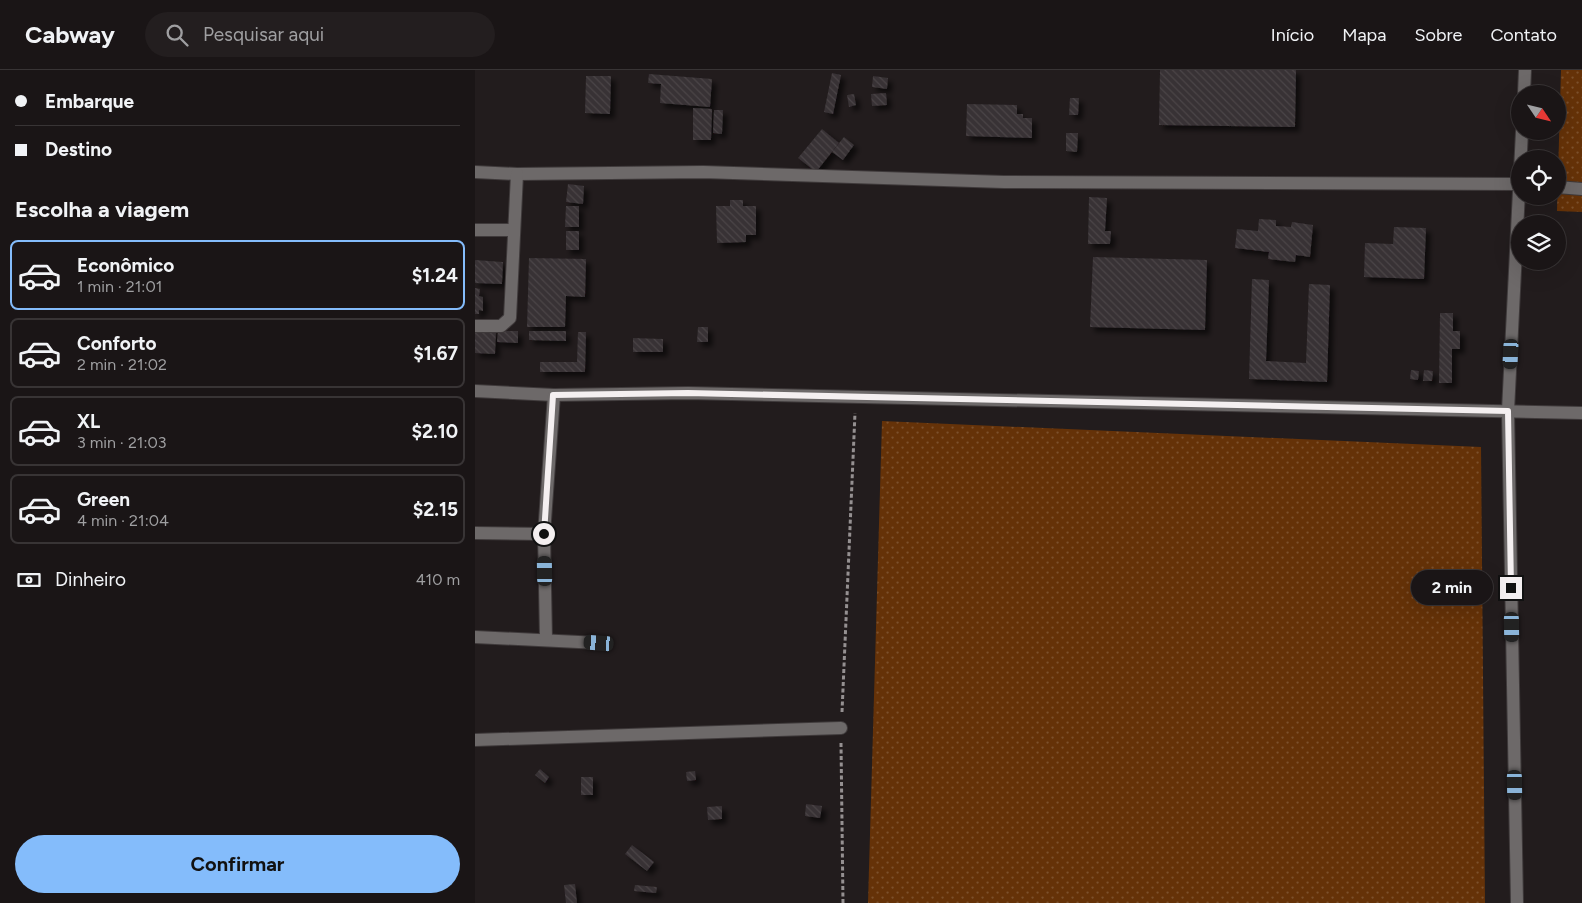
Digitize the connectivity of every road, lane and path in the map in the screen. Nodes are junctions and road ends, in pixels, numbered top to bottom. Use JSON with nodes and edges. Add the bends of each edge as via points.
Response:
{"nodes":[{"id":1,"x":1525,"y":70,"type":"edge"},
{"id":2,"x":1524,"y":85,"type":"edge"},
{"id":3,"x":475,"y":172,"type":"edge"},
{"id":4,"x":517,"y":174,"type":"junction"},
{"id":5,"x":1511,"y":184,"type":"edge"},
{"id":6,"x":1566,"y":188,"type":"edge"},
{"id":7,"x":1582,"y":189,"type":"edge"},
{"id":8,"x":1518,"y":205,"type":"edge"},
{"id":9,"x":475,"y":230,"type":"edge"},
{"id":10,"x":513,"y":230,"type":"junction"},
{"id":11,"x":475,"y":326,"type":"edge"},
{"id":12,"x":475,"y":391,"type":"edge"},
{"id":13,"x":553,"y":395,"type":"junction"},
{"id":14,"x":856,"y":398,"type":"junction"},
{"id":15,"x":1508,"y":411,"type":"junction"},
{"id":16,"x":1582,"y":413,"type":"edge"},
{"id":17,"x":475,"y":533,"type":"edge"},
{"id":18,"x":544,"y":534,"type":"junction"},
{"id":19,"x":475,"y":638,"type":"edge"},
{"id":20,"x":545,"y":639,"type":"junction"},
{"id":21,"x":599,"y":643,"type":"dead end"},
{"id":22,"x":841,"y":728,"type":"junction"},
{"id":23,"x":475,"y":740,"type":"edge"},
{"id":24,"x":843,"y":903,"type":"edge"},
{"id":25,"x":1517,"y":903,"type":"edge"}],
"edges":[{"from":1,"to":2,"type":"street"},
{"from":3,"to":4,"type":"street"},
{"from":4,"to":5,"type":"street","via":[[703,172],[1004,182]]},
{"from":4,"to":10,"type":"street"},
{"from":6,"to":7,"type":"street"},
{"from":8,"to":15,"type":"street"},
{"from":9,"to":10,"type":"street"},
{"from":10,"to":11,"type":"street","via":[[510,318],[501,326]]},
{"from":12,"to":13,"type":"street"},
{"from":13,"to":14,"type":"street","via":[[688,393]]},
{"from":13,"to":18,"type":"street"},
{"from":14,"to":15,"type":"street"},
{"from":14,"to":22,"type":"path"},
{"from":15,"to":16,"type":"street"},
{"from":15,"to":25,"type":"street"},
{"from":17,"to":18,"type":"street"},
{"from":18,"to":20,"type":"street"},
{"from":19,"to":20,"type":"street"},
{"from":20,"to":21,"type":"street"},
{"from":22,"to":23,"type":"street"},
{"from":22,"to":24,"type":"path"}]}
